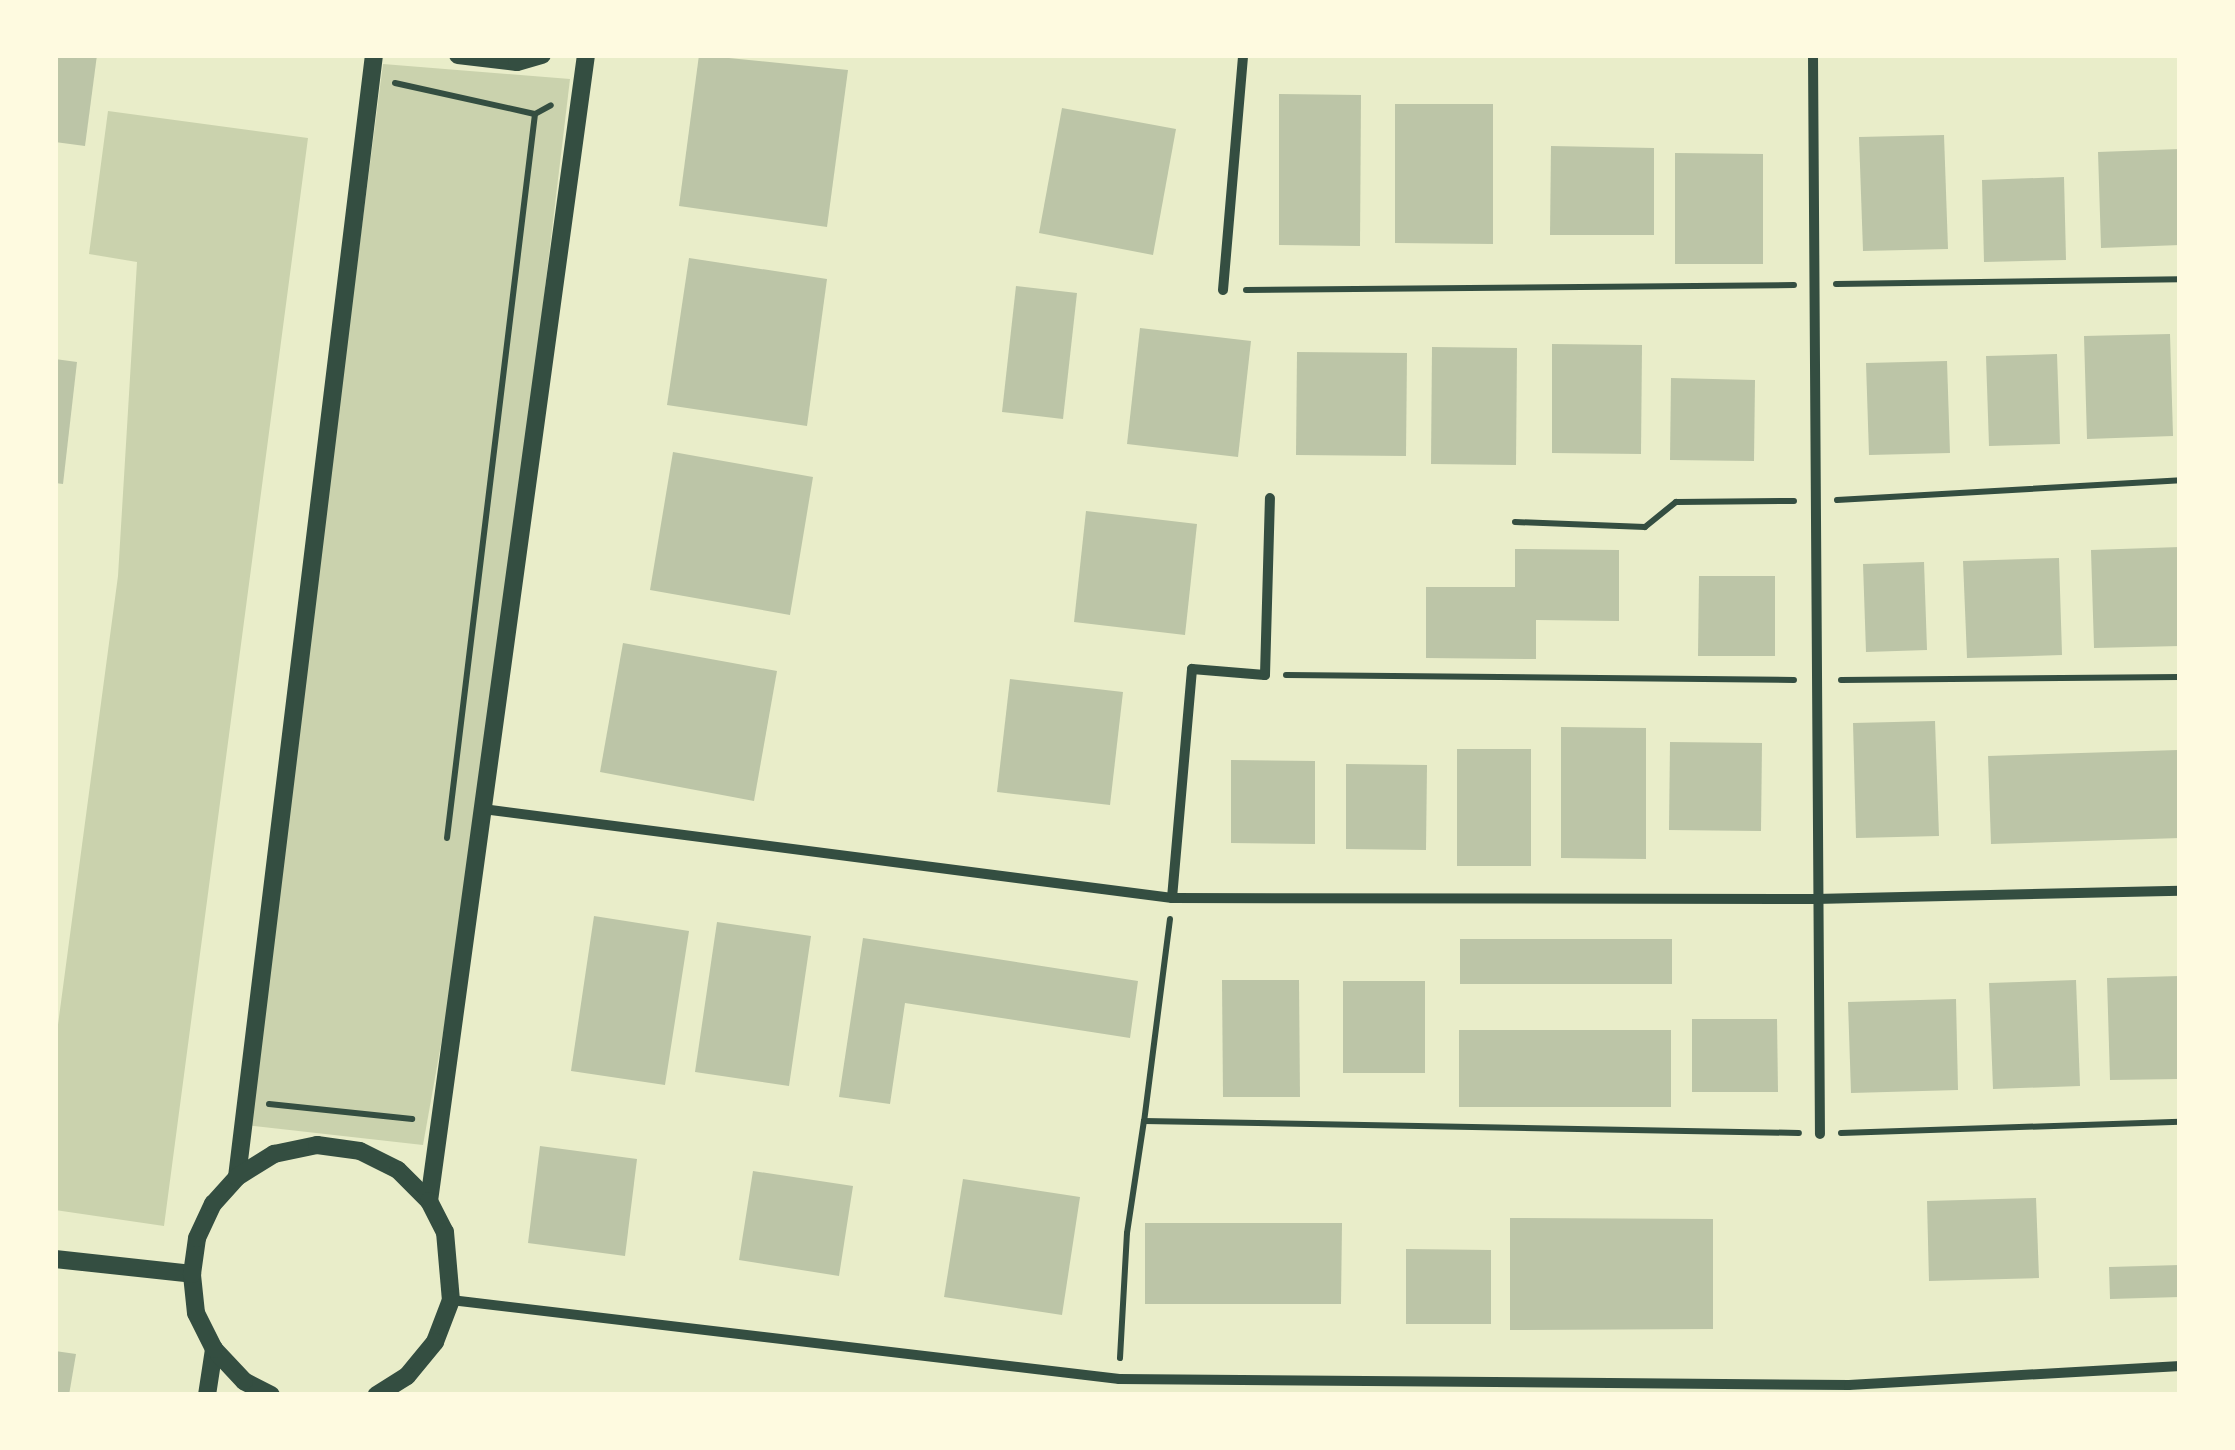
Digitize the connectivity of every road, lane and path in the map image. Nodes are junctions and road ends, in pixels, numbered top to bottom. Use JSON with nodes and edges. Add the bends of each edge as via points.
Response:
{"nodes":[{"id":1,"x":374,"y":55,"type":"edge"},
{"id":2,"x":458,"y":55,"type":"edge"},
{"id":3,"x":542,"y":55,"type":"edge"},
{"id":4,"x":586,"y":55,"type":"edge"},
{"id":5,"x":1243,"y":55,"type":"edge"},
{"id":6,"x":1813,"y":55,"type":"edge"},
{"id":7,"x":371,"y":77,"type":"junction"},
{"id":8,"x":582,"y":86,"type":"junction"},
{"id":9,"x":535,"y":114,"type":"junction"},
{"id":10,"x":2180,"y":279,"type":"edge"},
{"id":11,"x":1814,"y":284,"type":"junction"},
{"id":12,"x":1223,"y":290,"type":"joint"},
{"id":13,"x":2180,"y":480,"type":"edge"},
{"id":14,"x":1270,"y":498,"type":"dead end"},
{"id":15,"x":1815,"y":502,"type":"junction"},
{"id":16,"x":1515,"y":522,"type":"dead end"},
{"id":17,"x":1266,"y":675,"type":"junction"},
{"id":18,"x":2180,"y":677,"type":"edge"},
{"id":19,"x":1816,"y":680,"type":"junction"},
{"id":20,"x":483,"y":808,"type":"junction"},
{"id":21,"x":446,"y":844,"type":"dead end"},
{"id":22,"x":2180,"y":891,"type":"edge"},
{"id":23,"x":1172,"y":898,"type":"junction"},
{"id":24,"x":1815,"y":899,"type":"junction"},
{"id":25,"x":415,"y":1100,"type":"dead end"},
{"id":26,"x":246,"y":1101,"type":"junction"},
{"id":27,"x":412,"y":1119,"type":"junction"},
{"id":28,"x":1144,"y":1121,"type":"junction"},
{"id":29,"x":2180,"y":1122,"type":"edge"},
{"id":30,"x":1820,"y":1134,"type":"junction"},
{"id":31,"x":437,"y":1140,"type":"junction"},
{"id":32,"x":237,"y":1177,"type":"junction"},
{"id":33,"x":429,"y":1201,"type":"junction"},
{"id":34,"x":55,"y":1259,"type":"edge"},
{"id":35,"x":192,"y":1274,"type":"junction"},
{"id":36,"x":451,"y":1300,"type":"junction"},
{"id":37,"x":214,"y":1349,"type":"junction"},
{"id":38,"x":2180,"y":1366,"type":"edge"},
{"id":39,"x":1119,"y":1379,"type":"junction"},
{"id":40,"x":406,"y":1386,"type":"edge"},
{"id":41,"x":1849,"y":1390,"type":"edge"},
{"id":42,"x":208,"y":1395,"type":"edge"},
{"id":43,"x":271,"y":1395,"type":"edge"},
{"id":44,"x":376,"y":1395,"type":"edge"}],
"edges":[{"from":1,"to":7,"type":"street"},
{"from":2,"to":3,"type":"street","via":[[517,62]]},
{"from":4,"to":8,"type":"street"},
{"from":5,"to":12,"type":"street"},
{"from":6,"to":11,"type":"street"},
{"from":7,"to":9,"type":"path"},
{"from":7,"to":26,"type":"street"},
{"from":8,"to":9,"type":"path"},
{"from":8,"to":20,"type":"street"},
{"from":9,"to":21,"type":"path"},
{"from":10,"to":11,"type":"path"},
{"from":11,"to":12,"type":"path"},
{"from":11,"to":15,"type":"street"},
{"from":13,"to":15,"type":"path"},
{"from":14,"to":17,"type":"street"},
{"from":15,"to":16,"type":"path","via":[[1676,502],[1644,528]]},
{"from":15,"to":19,"type":"street"},
{"from":17,"to":19,"type":"path"},
{"from":17,"to":23,"type":"street","via":[[1192,670]]},
{"from":18,"to":19,"type":"path"},
{"from":19,"to":24,"type":"street"},
{"from":20,"to":23,"type":"street"},
{"from":20,"to":31,"type":"street"},
{"from":22,"to":24,"type":"street"},
{"from":23,"to":24,"type":"street"},
{"from":23,"to":28,"type":"path"},
{"from":24,"to":30,"type":"street"},
{"from":25,"to":27,"type":"path"},
{"from":26,"to":27,"type":"path"},
{"from":26,"to":32,"type":"street"},
{"from":27,"to":31,"type":"path"},
{"from":28,"to":30,"type":"path"},
{"from":28,"to":39,"type":"path","via":[[1127,1233]]},
{"from":29,"to":30,"type":"path"},
{"from":31,"to":33,"type":"street"},
{"from":32,"to":33,"type":"street","via":[[274,1154],[331,1147],[360,1151],[398,1170]]},
{"from":32,"to":35,"type":"street","via":[[205,1221]]},
{"from":33,"to":36,"type":"street","via":[[449,1249]]},
{"from":34,"to":35,"type":"street"},
{"from":35,"to":37,"type":"street","via":[[196,1313]]},
{"from":36,"to":39,"type":"street"},
{"from":36,"to":40,"type":"street","via":[[435,1342]]},
{"from":37,"to":42,"type":"street"},
{"from":37,"to":43,"type":"street","via":[[244,1381]]},
{"from":38,"to":41,"type":"street"},
{"from":39,"to":41,"type":"street"},
{"from":40,"to":44,"type":"street"}]}
